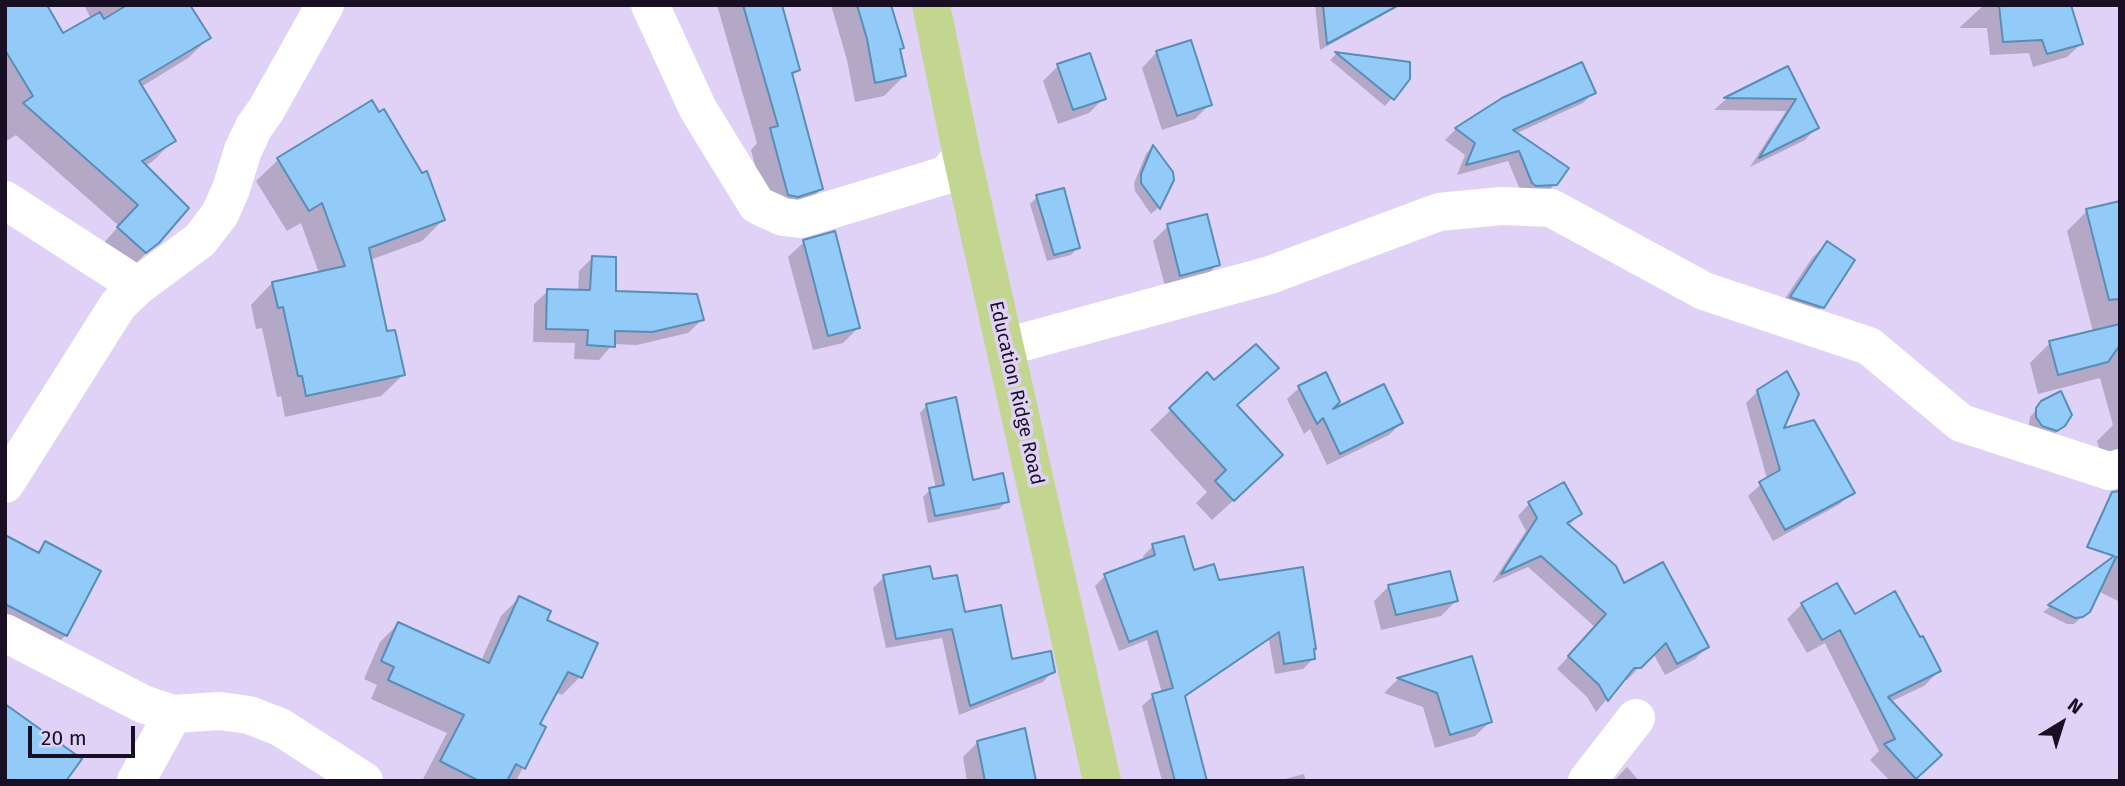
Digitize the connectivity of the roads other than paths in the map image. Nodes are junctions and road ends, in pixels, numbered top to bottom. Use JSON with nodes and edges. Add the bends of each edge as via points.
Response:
{"nodes":[{"id":1,"x":325,"y":5,"type":"edge"},
{"id":2,"x":650,"y":5,"type":"edge"},
{"id":3,"x":930,"y":5,"type":"edge"},
{"id":4,"x":962,"y":156,"type":"junction"},
{"id":5,"x":5,"y":200,"type":"edge"},
{"id":6,"x":138,"y":286,"type":"junction"},
{"id":7,"x":1005,"y":346,"type":"junction"},
{"id":8,"x":2120,"y":468,"type":"edge"},
{"id":9,"x":5,"y":484,"type":"edge"},
{"id":10,"x":5,"y":633,"type":"edge"},
{"id":11,"x":173,"y":714,"type":"junction"},
{"id":12,"x":1636,"y":718,"type":"dead end"},
{"id":13,"x":135,"y":781,"type":"edge"},
{"id":14,"x":364,"y":781,"type":"edge"},
{"id":15,"x":1102,"y":781,"type":"edge"},
{"id":16,"x":1587,"y":781,"type":"edge"}],
"edges":[{"from":1,"to":6,"type":"street","via":[[254,127],[220,214],[200,240]]},
{"from":2,"to":4,"type":"street","via":[[698,109],[757,205],[767,211],[800,219],[946,175]]},
{"from":3,"to":4,"type":"main road","name":"Education Ridge Road"},
{"from":4,"to":7,"type":"main road","name":"Education Ridge Road"},
{"from":5,"to":6,"type":"street"},
{"from":6,"to":9,"type":"street","via":[[118,305]]},
{"from":7,"to":8,"type":"street","via":[[1270,275],[1439,212],[1501,205],[1551,208],[1704,291],[1869,346],[1961,424],[2109,471]]},
{"from":7,"to":15,"type":"main road","name":"Education Ridge Road"},
{"from":10,"to":11,"type":"street","via":[[143,704]]},
{"from":11,"to":13,"type":"street"},
{"from":11,"to":14,"type":"street","via":[[220,711],[249,715],[280,727]]},
{"from":12,"to":16,"type":"street"}]}
